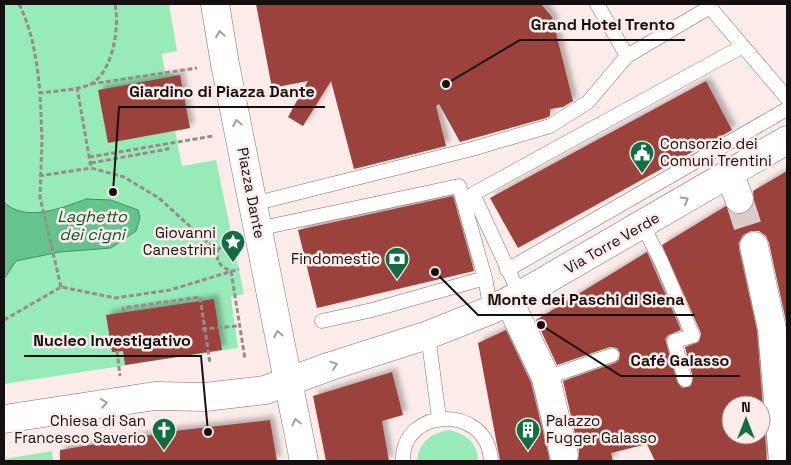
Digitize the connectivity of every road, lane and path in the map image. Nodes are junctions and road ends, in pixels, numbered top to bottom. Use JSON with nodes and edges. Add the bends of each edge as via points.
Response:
{"nodes":[{"id":1,"x":19,"y":4,"type":"edge"},
{"id":2,"x":116,"y":4,"type":"edge"},
{"id":3,"x":215,"y":4,"type":"edge"},
{"id":4,"x":597,"y":4,"type":"edge"},
{"id":5,"x":708,"y":5,"type":"edge"},
{"id":6,"x":744,"y":46,"type":"junction"},
{"id":7,"x":628,"y":56,"type":"junction"},
{"id":8,"x":197,"y":68,"type":"dead end"},
{"id":9,"x":90,"y":84,"type":"junction"},
{"id":10,"x":77,"y":87,"type":"junction"},
{"id":11,"x":40,"y":93,"type":"junction"},
{"id":12,"x":787,"y":98,"type":"edge"},
{"id":13,"x":787,"y":109,"type":"edge"},
{"id":14,"x":221,"y":134,"type":"dead end"},
{"id":15,"x":787,"y":140,"type":"edge"},
{"id":16,"x":167,"y":144,"type":"junction"},
{"id":17,"x":89,"y":157,"type":"junction"},
{"id":18,"x":91,"y":163,"type":"junction"},
{"id":19,"x":91,"y":168,"type":"junction"},
{"id":20,"x":39,"y":176,"type":"junction"},
{"id":21,"x":250,"y":223,"type":"junction"},
{"id":22,"x":642,"y":226,"type":"junction"},
{"id":23,"x":754,"y":246,"type":"tunnel mouth"},
{"id":24,"x":216,"y":251,"type":"junction"},
{"id":25,"x":246,"y":267,"type":"dead end"},
{"id":26,"x":507,"y":270,"type":"junction"},
{"id":27,"x":231,"y":271,"type":"junction"},
{"id":28,"x":485,"y":278,"type":"junction"},
{"id":29,"x":61,"y":287,"type":"junction"},
{"id":30,"x":507,"y":302,"type":"junction"},
{"id":31,"x":124,"y":312,"type":"dead end"},
{"id":32,"x":4,"y":320,"type":"edge"},
{"id":33,"x":322,"y":321,"type":"dead end"},
{"id":34,"x":238,"y":326,"type":"junction"},
{"id":35,"x":204,"y":329,"type":"junction"},
{"id":36,"x":428,"y":335,"type":"junction"},
{"id":37,"x":117,"y":352,"type":"dead end"},
{"id":38,"x":612,"y":355,"type":"dead end"},
{"id":39,"x":244,"y":360,"type":"dead end"},
{"id":40,"x":210,"y":363,"type":"dead end"},
{"id":41,"x":120,"y":378,"type":"dead end"},
{"id":42,"x":546,"y":378,"type":"junction"},
{"id":43,"x":685,"y":380,"type":"dead end"},
{"id":44,"x":288,"y":382,"type":"junction"},
{"id":45,"x":439,"y":418,"type":"junction"},
{"id":46,"x":4,"y":419,"type":"edge"},
{"id":47,"x":784,"y":452,"type":"edge"},
{"id":48,"x":564,"y":455,"type":"dead end"},
{"id":49,"x":304,"y":461,"type":"edge"},
{"id":50,"x":403,"y":461,"type":"edge"},
{"id":51,"x":491,"y":461,"type":"edge"}],
"edges":[{"from":1,"to":11,"type":"path","via":[[36,54]]},
{"from":2,"to":9,"type":"path","via":[[113,54]]},
{"from":21,"to":3,"type":"main road","name":"Piazza Dante","one_way":true},
{"from":4,"to":7,"type":"lane"},
{"from":5,"to":6,"type":"lane"},
{"from":5,"to":7,"type":"lane"},
{"from":6,"to":12,"type":"lane"},
{"from":6,"to":26,"type":"lane","via":[[473,194]]},
{"from":7,"to":21,"type":"lane","via":[[588,102],[550,126]]},
{"from":8,"to":9,"type":"path"},
{"from":9,"to":10,"type":"path"},
{"from":10,"to":11,"type":"path"},
{"from":10,"to":17,"type":"path"},
{"from":11,"to":20,"type":"path","via":[[42,140]]},
{"from":13,"to":26,"type":"lane"},
{"from":14,"to":16,"type":"path"},
{"from":22,"to":15,"type":"main road","name":"Via Torre Verde","one_way":true,"via":[[734,186]]},
{"from":16,"to":17,"type":"path"},
{"from":16,"to":18,"type":"path","via":[[168,149]]},
{"from":17,"to":18,"type":"path"},
{"from":18,"to":19,"type":"path"},
{"from":19,"to":20,"type":"path"},
{"from":19,"to":24,"type":"path","via":[[124,177],[159,198]]},
{"from":20,"to":29,"type":"path","via":[[40,197]]},
{"from":21,"to":24,"type":"path"},
{"from":21,"to":28,"type":"lane","via":[[459,186]]},
{"from":44,"to":21,"type":"main road","name":"Piazza Dante","one_way":true},
{"from":22,"to":30,"type":"main road","name":"Via Torre Verde"},
{"from":22,"to":43,"type":"lane","via":[[661,261],[693,336],[674,341]]},
{"from":23,"to":47,"type":"main road","via":[[772,329]]},
{"from":24,"to":27,"type":"path","via":[[222,267]]},
{"from":25,"to":27,"type":"path"},
{"from":26,"to":30,"type":"lane"},
{"from":27,"to":29,"type":"path","via":[[170,290],[115,298]]},
{"from":27,"to":34,"type":"path"},
{"from":28,"to":30,"type":"lane"},
{"from":28,"to":33,"type":"lane"},
{"from":29,"to":32,"type":"path"},
{"from":30,"to":36,"type":"main road","name":"Via Torre Verde"},
{"from":30,"to":42,"type":"main road"},
{"from":31,"to":35,"type":"path","via":[[123,308],[200,297]]},
{"from":34,"to":35,"type":"path"},
{"from":34,"to":39,"type":"path"},
{"from":35,"to":40,"type":"path"},
{"from":44,"to":36,"type":"main road","name":"Via Torre Verde","one_way":true},
{"from":36,"to":45,"type":"lane"},
{"from":37,"to":41,"type":"path"},
{"from":38,"to":42,"type":"lane"},
{"from":42,"to":48,"type":"main road"},
{"from":46,"to":44,"type":"main road","name":"Via Torre Verde","one_way":true,"via":[[155,396],[221,397],[265,390]]},
{"from":49,"to":44,"type":"main road","name":"Piazza Dante","one_way":true},
{"from":45,"to":50,"type":"lane","via":[[414,432],[406,444]]},
{"from":45,"to":51,"type":"lane","via":[[454,418],[480,432],[488,444]]}]}
